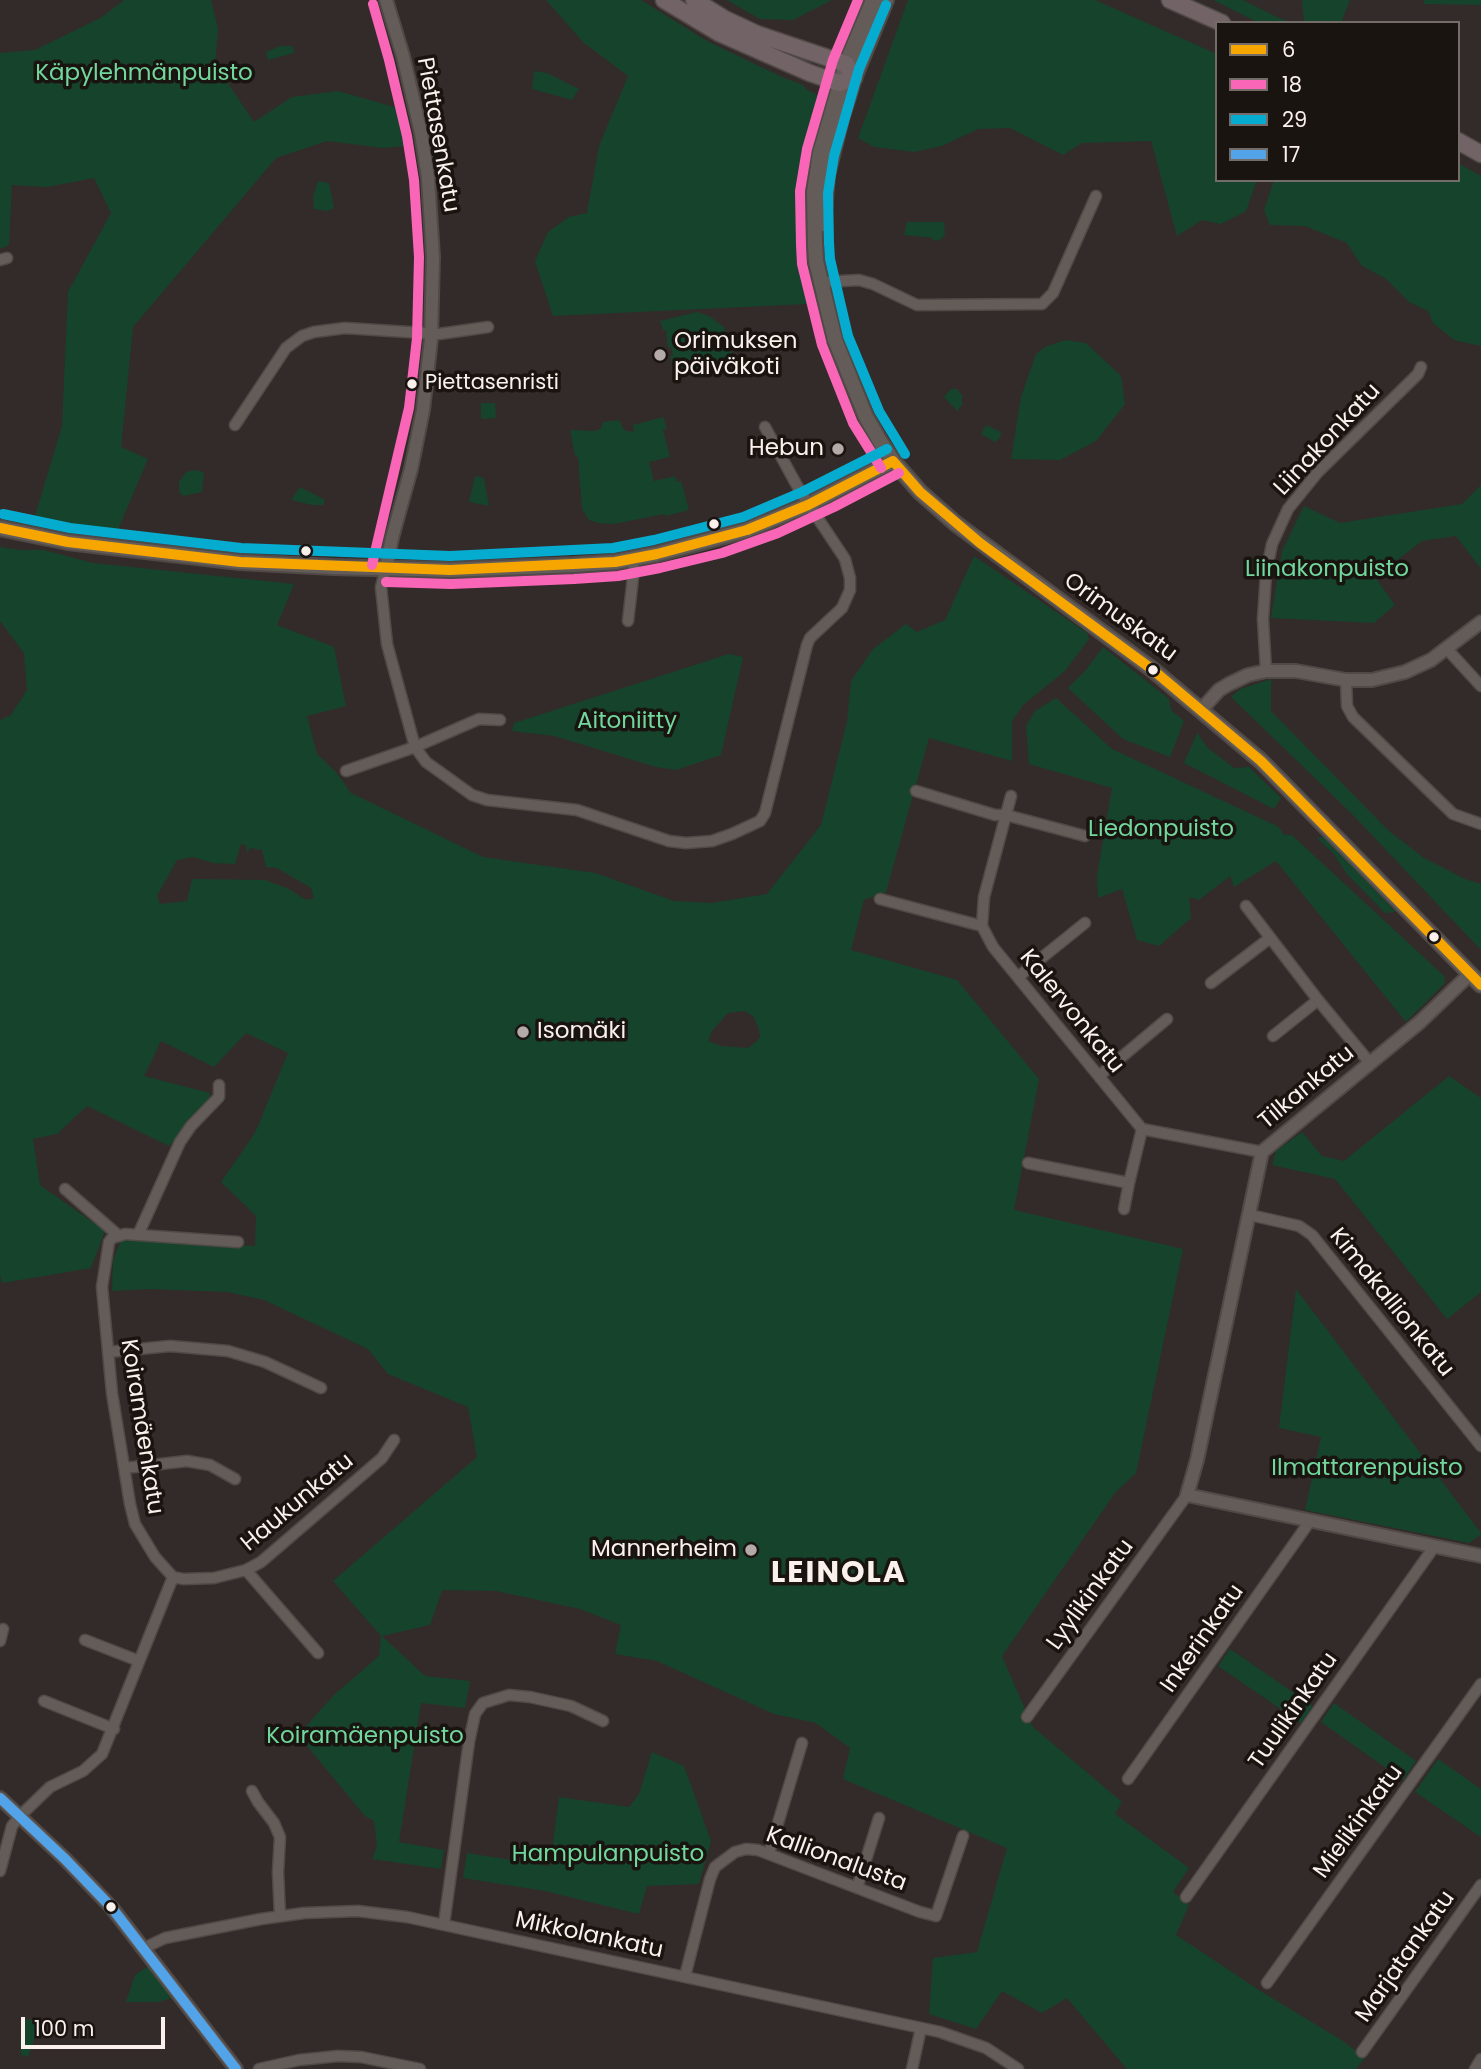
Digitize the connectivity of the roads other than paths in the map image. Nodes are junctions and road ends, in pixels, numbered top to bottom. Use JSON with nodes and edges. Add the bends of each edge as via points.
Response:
{"nodes":[{"id":1,"x":386,"y":0,"type":"edge"},
{"id":2,"x":664,"y":0,"type":"edge"},
{"id":3,"x":694,"y":0,"type":"edge"},
{"id":4,"x":873,"y":0,"type":"edge"},
{"id":5,"x":886,"y":0,"type":"edge"},
{"id":6,"x":1170,"y":0,"type":"edge"},
{"id":7,"x":1217,"y":21,"type":"edge"},
{"id":8,"x":846,"y":75,"type":"junction"},
{"id":9,"x":1460,"y":142,"type":"edge"},
{"id":10,"x":1481,"y":154,"type":"edge"},
{"id":11,"x":1096,"y":195,"type":"dead end"},
{"id":12,"x":823,"y":282,"type":"junction"},
{"id":13,"x":488,"y":327,"type":"dead end"},
{"id":14,"x":431,"y":334,"type":"junction"},
{"id":15,"x":1421,"y":367,"type":"dead end"},
{"id":16,"x":235,"y":425,"type":"dead end"},
{"id":17,"x":765,"y":427,"type":"dead end"},
{"id":18,"x":893,"y":461,"type":"junction"},
{"id":19,"x":808,"y":505,"type":"junction"},
{"id":20,"x":0,"y":528,"type":"edge"},
{"id":21,"x":632,"y":558,"type":"junction"},
{"id":22,"x":386,"y":568,"type":"junction"},
{"id":23,"x":628,"y":621,"type":"dead end"},
{"id":24,"x":1481,"y":622,"type":"edge"},
{"id":25,"x":1447,"y":649,"type":"junction"},
{"id":26,"x":1266,"y":671,"type":"junction"},
{"id":27,"x":1346,"y":680,"type":"junction"},
{"id":28,"x":1481,"y":685,"type":"edge"},
{"id":29,"x":1202,"y":709,"type":"junction"},
{"id":30,"x":500,"y":720,"type":"dead end"},
{"id":31,"x":415,"y":747,"type":"junction"},
{"id":32,"x":346,"y":771,"type":"dead end"},
{"id":33,"x":916,"y":791,"type":"dead end"},
{"id":34,"x":1011,"y":796,"type":"dead end"},
{"id":35,"x":1006,"y":815,"type":"junction"},
{"id":36,"x":1481,"y":824,"type":"edge"},
{"id":37,"x":1085,"y":836,"type":"dead end"},
{"id":38,"x":880,"y":899,"type":"dead end"},
{"id":39,"x":1246,"y":906,"type":"dead end"},
{"id":40,"x":1085,"y":923,"type":"dead end"},
{"id":41,"x":982,"y":926,"type":"junction"},
{"id":42,"x":1270,"y":938,"type":"junction"},
{"id":43,"x":1018,"y":976,"type":"junction"},
{"id":44,"x":1476,"y":979,"type":"edge"},
{"id":45,"x":1211,"y":983,"type":"dead end"},
{"id":46,"x":1318,"y":1000,"type":"junction"},
{"id":47,"x":1167,"y":1019,"type":"dead end"},
{"id":48,"x":1273,"y":1036,"type":"dead end"},
{"id":49,"x":1370,"y":1063,"type":"junction"},
{"id":50,"x":1099,"y":1076,"type":"junction"},
{"id":51,"x":219,"y":1085,"type":"dead end"},
{"id":52,"x":1142,"y":1129,"type":"junction"},
{"id":53,"x":1262,"y":1152,"type":"junction"},
{"id":54,"x":1028,"y":1163,"type":"dead end"},
{"id":55,"x":1129,"y":1183,"type":"junction"},
{"id":56,"x":65,"y":1189,"type":"dead end"},
{"id":57,"x":1124,"y":1209,"type":"dead end"},
{"id":58,"x":1250,"y":1215,"type":"junction"},
{"id":59,"x":138,"y":1235,"type":"junction"},
{"id":60,"x":119,"y":1236,"type":"junction"},
{"id":61,"x":238,"y":1242,"type":"dead end"},
{"id":62,"x":108,"y":1352,"type":"junction"},
{"id":63,"x":321,"y":1388,"type":"dead end"},
{"id":64,"x":394,"y":1440,"type":"dead end"},
{"id":65,"x":1481,"y":1446,"type":"edge"},
{"id":66,"x":125,"y":1468,"type":"junction"},
{"id":67,"x":235,"y":1479,"type":"dead end"},
{"id":68,"x":1187,"y":1495,"type":"junction"},
{"id":69,"x":1310,"y":1521,"type":"junction"},
{"id":70,"x":1434,"y":1547,"type":"junction"},
{"id":71,"x":1480,"y":1554,"type":"edge"},
{"id":72,"x":246,"y":1570,"type":"junction"},
{"id":73,"x":173,"y":1577,"type":"junction"},
{"id":74,"x":3,"y":1629,"type":"dead end"},
{"id":75,"x":85,"y":1640,"type":"dead end"},
{"id":76,"x":0,"y":1641,"type":"edge"},
{"id":77,"x":318,"y":1653,"type":"dead end"},
{"id":78,"x":139,"y":1661,"type":"junction"},
{"id":79,"x":1481,"y":1684,"type":"edge"},
{"id":80,"x":44,"y":1701,"type":"dead end"},
{"id":81,"x":1027,"y":1717,"type":"dead end"},
{"id":82,"x":603,"y":1721,"type":"dead end"},
{"id":83,"x":114,"y":1728,"type":"junction"},
{"id":84,"x":802,"y":1743,"type":"dead end"},
{"id":85,"x":1128,"y":1779,"type":"dead end"},
{"id":86,"x":253,"y":1791,"type":"dead end"},
{"id":87,"x":0,"y":1798,"type":"edge"},
{"id":88,"x":20,"y":1816,"type":"junction"},
{"id":89,"x":879,"y":1818,"type":"dead end"},
{"id":90,"x":963,"y":1836,"type":"dead end"},
{"id":91,"x":769,"y":1853,"type":"junction"},
{"id":92,"x":0,"y":1871,"type":"edge"},
{"id":93,"x":1481,"y":1885,"type":"edge"},
{"id":94,"x":857,"y":1888,"type":"junction"},
{"id":95,"x":1186,"y":1898,"type":"dead end"},
{"id":96,"x":280,"y":1916,"type":"junction"},
{"id":97,"x":444,"y":1924,"type":"junction"},
{"id":98,"x":144,"y":1948,"type":"junction"},
{"id":99,"x":685,"y":1976,"type":"junction"},
{"id":100,"x":1267,"y":1983,"type":"dead end"},
{"id":101,"x":920,"y":2028,"type":"junction"},
{"id":102,"x":1362,"y":2052,"type":"dead end"},
{"id":103,"x":1481,"y":2059,"type":"edge"},
{"id":104,"x":236,"y":2069,"type":"edge"},
{"id":105,"x":259,"y":2069,"type":"edge"},
{"id":106,"x":420,"y":2069,"type":"edge"},
{"id":107,"x":912,"y":2069,"type":"edge"},
{"id":108,"x":1018,"y":2069,"type":"edge"},
{"id":109,"x":1475,"y":2069,"type":"edge"}],
"edges":[{"from":1,"to":14,"type":"street","name":"Piettasenkatu","via":[[412,92],[428,178]]},
{"from":2,"to":8,"type":"highway","via":[[740,43]]},
{"from":3,"to":8,"type":"highway"},
{"from":4,"to":8,"type":"main road","name":"Orimuskatu"},
{"from":5,"to":8,"type":"main road","name":"Orimuskatu"},
{"from":6,"to":7,"type":"highway"},
{"from":8,"to":12,"type":"main road","name":"Orimuskatu","via":[[827,176]]},
{"from":9,"to":10,"type":"highway"},
{"from":11,"to":12,"type":"street","via":[[1053,293],[1042,304],[916,304],[859,280]]},
{"from":12,"to":18,"type":"main road","name":"Orimuskatu","via":[[835,340],[849,376],[866,417]]},
{"from":13,"to":14,"type":"street"},
{"from":14,"to":16,"type":"street","via":[[345,327],[302,336],[279,357]]},
{"from":14,"to":22,"type":"street","name":"Piettasenkatu","via":[[415,452]]},
{"from":15,"to":26,"type":"street","name":"Liinakonkatu","via":[[1288,509],[1272,544],[1266,573]]},
{"from":17,"to":19,"type":"street"},
{"from":18,"to":19,"type":"main road"},
{"from":18,"to":29,"type":"main road","name":"Orimuskatu","via":[[920,492],[980,544]]},
{"from":19,"to":21,"type":"main road","via":[[747,530]]},
{"from":19,"to":31,"type":"street","via":[[845,559],[850,590],[842,608],[807,645],[768,807],[760,821],[712,841],[669,841],[577,810],[472,795],[426,762]]},
{"from":20,"to":22,"type":"main road","via":[[68,542],[240,562]]},
{"from":21,"to":22,"type":"main road","via":[[573,565]]},
{"from":21,"to":23,"type":"street"},
{"from":22,"to":31,"type":"street","via":[[381,587],[387,642]]},
{"from":24,"to":25,"type":"street"},
{"from":25,"to":27,"type":"street","via":[[1405,672]]},
{"from":25,"to":28,"type":"street"},
{"from":26,"to":27,"type":"street","via":[[1296,670]]},
{"from":26,"to":29,"type":"street","via":[[1229,684]]},
{"from":27,"to":36,"type":"street","via":[[1347,706],[1353,717],[1452,814]]},
{"from":29,"to":44,"type":"main road","name":"Orimuskatu","via":[[1261,761]]},
{"from":30,"to":31,"type":"street","via":[[479,719]]},
{"from":31,"to":32,"type":"street"},
{"from":33,"to":35,"type":"street"},
{"from":34,"to":35,"type":"street"},
{"from":35,"to":37,"type":"street"},
{"from":35,"to":41,"type":"street","via":[[984,897]]},
{"from":38,"to":41,"type":"street"},
{"from":39,"to":42,"type":"street"},
{"from":40,"to":43,"type":"street"},
{"from":41,"to":43,"type":"street","name":"Kalervonkatu"},
{"from":42,"to":45,"type":"street"},
{"from":42,"to":46,"type":"street"},
{"from":43,"to":50,"type":"street","name":"Kalervonkatu"},
{"from":44,"to":49,"type":"street","name":"Tilkankatu"},
{"from":46,"to":48,"type":"street"},
{"from":46,"to":49,"type":"street"},
{"from":47,"to":50,"type":"street"},
{"from":49,"to":53,"type":"street","name":"Tilkankatu"},
{"from":50,"to":52,"type":"street","name":"Kalervonkatu"},
{"from":51,"to":59,"type":"street","via":[[219,1097],[180,1142]]},
{"from":52,"to":53,"type":"street"},
{"from":52,"to":55,"type":"street"},
{"from":53,"to":58,"type":"street","name":"Tilkankatu"},
{"from":54,"to":55,"type":"street"},
{"from":55,"to":57,"type":"street"},
{"from":56,"to":60,"type":"street"},
{"from":58,"to":65,"type":"street","name":"Kimakallionkatu","via":[[1299,1226],[1312,1236]]},
{"from":58,"to":68,"type":"street","name":"Tilkankatu"},
{"from":59,"to":60,"type":"street"},
{"from":59,"to":61,"type":"street"},
{"from":60,"to":62,"type":"street","name":"Koiramäenkatu","via":[[109,1242],[103,1271]]},
{"from":62,"to":63,"type":"street","via":[[170,1346],[228,1351]]},
{"from":62,"to":66,"type":"street","name":"Koiramäenkatu"},
{"from":64,"to":72,"type":"street","name":"Haukunkatu","via":[[382,1458],[269,1557]]},
{"from":66,"to":67,"type":"street","via":[[196,1462]]},
{"from":66,"to":73,"type":"street","name":"Koiramäenkatu","via":[[135,1524]]},
{"from":68,"to":69,"type":"street"},
{"from":68,"to":81,"type":"street","name":"Lyylikinkatu"},
{"from":69,"to":70,"type":"street"},
{"from":69,"to":85,"type":"street","name":"Inkerinkatu"},
{"from":70,"to":71,"type":"street"},
{"from":70,"to":95,"type":"street","name":"Tuulikinkatu"},
{"from":72,"to":73,"type":"street","name":"Haukunkatu","via":[[214,1578]]},
{"from":72,"to":77,"type":"street"},
{"from":73,"to":78,"type":"street"},
{"from":74,"to":76,"type":"street"},
{"from":75,"to":78,"type":"street"},
{"from":78,"to":83,"type":"street"},
{"from":79,"to":100,"type":"street","name":"Mielikinkatu"},
{"from":80,"to":83,"type":"street"},
{"from":82,"to":97,"type":"street","via":[[571,1706],[530,1697],[509,1695],[483,1703],[475,1714],[469,1742]]},
{"from":83,"to":88,"type":"street","via":[[94,1764],[50,1787]]},
{"from":84,"to":91,"type":"street"},
{"from":86,"to":96,"type":"street","via":[[280,1837]]},
{"from":87,"to":88,"type":"street"},
{"from":88,"to":92,"type":"street","via":[[12,1826]]},
{"from":88,"to":98,"type":"street","via":[[90,1884]]},
{"from":89,"to":94,"type":"street"},
{"from":90,"to":94,"type":"street","name":"Kallionalusta","via":[[936,1916]]},
{"from":91,"to":94,"type":"street","name":"Kallionalusta"},
{"from":91,"to":99,"type":"street","name":"Kallionalusta","via":[[746,1849],[715,1867]]},
{"from":93,"to":102,"type":"street","name":"Marjatankatu"},
{"from":96,"to":97,"type":"street","name":"Mikkolankatu","via":[[358,1911]]},
{"from":96,"to":98,"type":"street","name":"Mikkolankatu","via":[[164,1938]]},
{"from":97,"to":99,"type":"street","name":"Mikkolankatu"},
{"from":98,"to":104,"type":"street"},
{"from":99,"to":101,"type":"street","name":"Mikkolankatu"},
{"from":101,"to":107,"type":"street"},
{"from":101,"to":108,"type":"street","name":"Mikkolankatu","via":[[986,2048]]},
{"from":103,"to":109,"type":"street"},
{"from":105,"to":106,"type":"street","via":[[338,2056]]}]}
